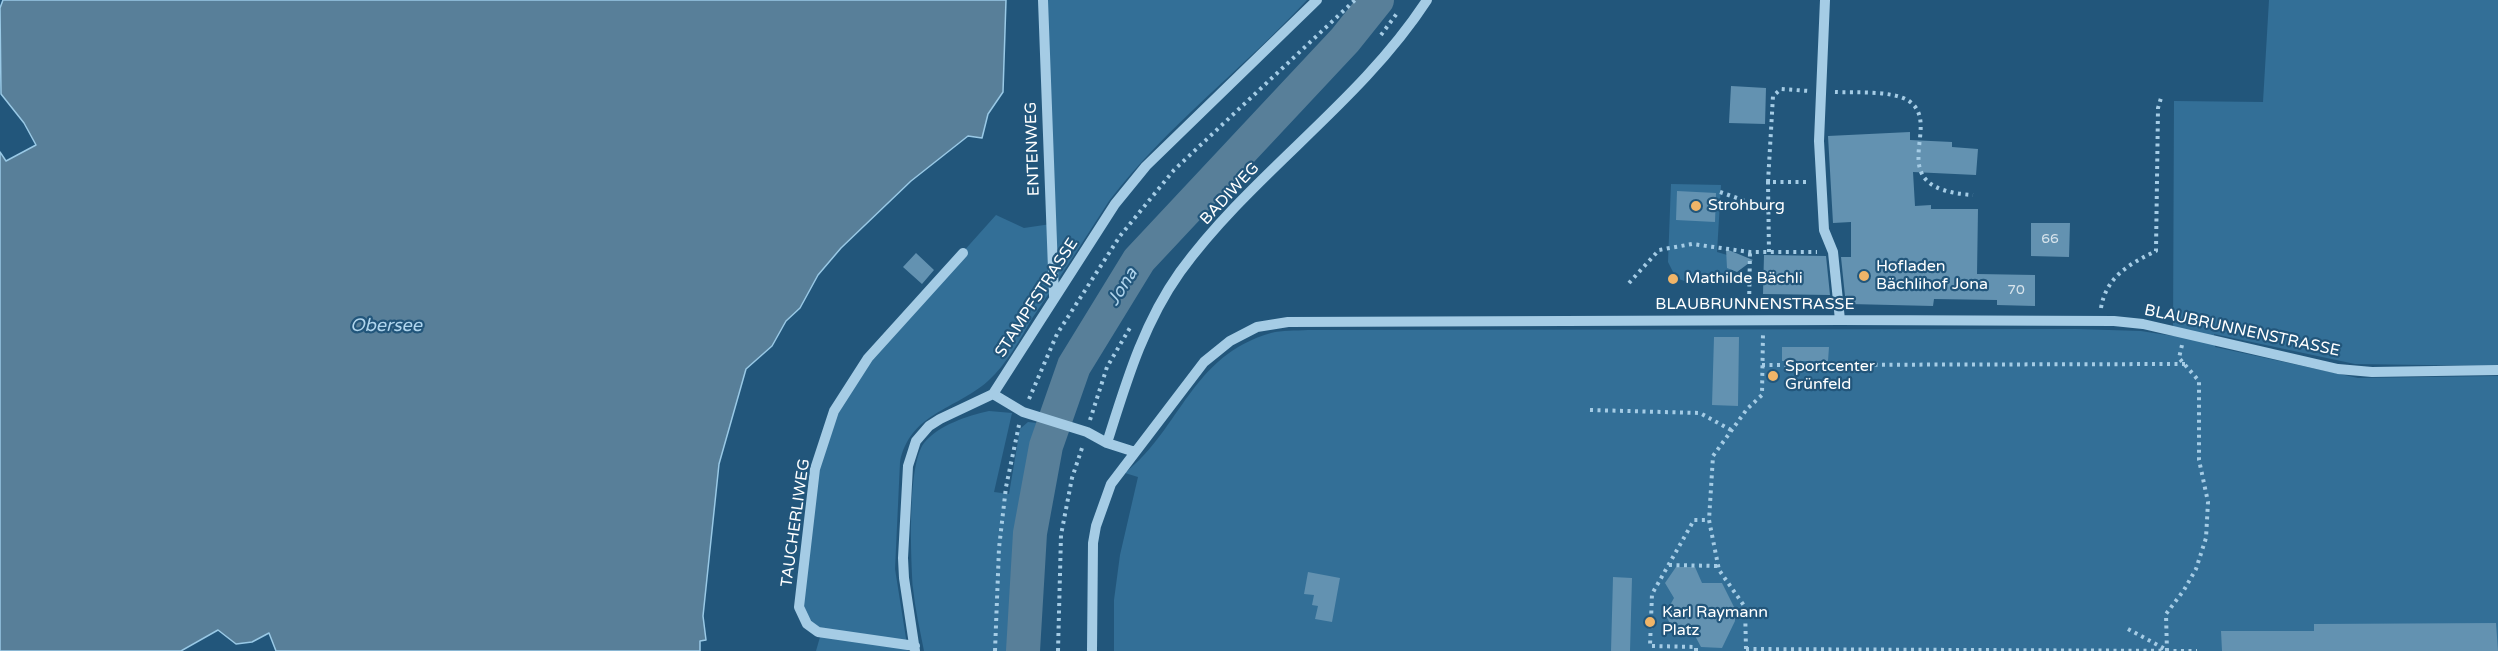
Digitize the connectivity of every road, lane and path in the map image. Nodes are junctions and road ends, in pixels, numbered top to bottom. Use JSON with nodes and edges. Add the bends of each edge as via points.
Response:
{"nodes":[{"id":1,"x":1043,"y":0,"type":"edge"},
{"id":2,"x":1317,"y":0,"type":"edge"},
{"id":3,"x":1355,"y":0,"type":"edge"},
{"id":4,"x":1427,"y":0,"type":"edge"},
{"id":5,"x":1826,"y":0,"type":"edge"},
{"id":6,"x":1820,"y":92,"type":"junction"},
{"id":7,"x":2161,"y":98,"type":"dead end"},
{"id":8,"x":1768,"y":182,"type":"junction"},
{"id":9,"x":1821,"y":182,"type":"junction"},
{"id":10,"x":1720,"y":192,"type":"dead end"},
{"id":11,"x":1973,"y":195,"type":"dead end"},
{"id":12,"x":1768,"y":209,"type":"junction"},
{"id":13,"x":1750,"y":252,"type":"junction"},
{"id":14,"x":1769,"y":252,"type":"junction"},
{"id":15,"x":1833,"y":252,"type":"junction"},
{"id":16,"x":963,"y":254,"type":"dead end"},
{"id":17,"x":1629,"y":283,"type":"dead end"},
{"id":18,"x":1054,"y":297,"type":"junction"},
{"id":19,"x":1749,"y":320,"type":"junction"},
{"id":20,"x":1763,"y":320,"type":"junction"},
{"id":21,"x":1840,"y":320,"type":"junction"},
{"id":22,"x":2101,"y":321,"type":"junction"},
{"id":23,"x":2185,"y":333,"type":"junction"},
{"id":24,"x":1762,"y":364,"type":"junction"},
{"id":25,"x":2185,"y":364,"type":"junction"},
{"id":26,"x":2498,"y":370,"type":"edge"},
{"id":27,"x":993,"y":394,"type":"junction"},
{"id":28,"x":1590,"y":410,"type":"dead end"},
{"id":29,"x":1023,"y":412,"type":"junction"},
{"id":30,"x":1731,"y":430,"type":"junction"},
{"id":31,"x":1084,"y":431,"type":"junction"},
{"id":32,"x":1107,"y":443,"type":"junction"},
{"id":33,"x":1135,"y":452,"type":"junction"},
{"id":34,"x":1709,"y":520,"type":"junction"},
{"id":35,"x":1669,"y":565,"type":"junction"},
{"id":36,"x":1718,"y":566,"type":"junction"},
{"id":37,"x":2128,"y":629,"type":"dead end"},
{"id":38,"x":868,"y":645,"type":"edge"},
{"id":39,"x":915,"y":649,"type":"edge"},
{"id":40,"x":1746,"y":650,"type":"edge"},
{"id":41,"x":995,"y":651,"type":"edge"},
{"id":42,"x":1058,"y":651,"type":"edge"},
{"id":43,"x":1092,"y":651,"type":"edge"},
{"id":44,"x":1696,"y":651,"type":"edge"},
{"id":45,"x":2167,"y":651,"type":"edge"},
{"id":46,"x":2197,"y":651,"type":"edge"}],
"edges":[{"from":1,"to":18,"type":"street","name":"ENTENWEG"},
{"from":2,"to":18,"type":"street","name":"STAMPFSTRASSE","via":[[1146,166],[1115,204]]},
{"from":3,"to":29,"type":"path","via":[[1174,170],[1120,236],[1057,334]]},
{"from":4,"to":32,"type":"street","name":"BADIWEG","via":[[1375,67],[1225,218],[1180,272],[1154,314],[1136,354]]},
{"from":5,"to":6,"type":"street"},
{"from":6,"to":8,"type":"path","via":[[1781,89],[1773,96]]},
{"from":6,"to":9,"type":"street"},
{"from":6,"to":11,"type":"path","via":[[1884,94],[1909,101],[1920,115],[1919,161],[1926,181],[1948,194]]},
{"from":7,"to":22,"type":"path","via":[[2156,251],[2122,270],[2110,282],[2101,306]]},
{"from":8,"to":9,"type":"path"},
{"from":8,"to":12,"type":"path"},
{"from":9,"to":15,"type":"street","via":[[1824,230]]},
{"from":10,"to":12,"type":"path"},
{"from":12,"to":14,"type":"path"},
{"from":13,"to":14,"type":"path"},
{"from":13,"to":17,"type":"path","via":[[1692,244],[1659,250]]},
{"from":13,"to":19,"type":"path"},
{"from":14,"to":15,"type":"path"},
{"from":15,"to":21,"type":"street"},
{"from":16,"to":38,"type":"street","name":"TAUCHERLIWEG","via":[[868,358],[834,411],[815,469],[800,606],[807,624],[818,632]]},
{"from":18,"to":27,"type":"street","name":"STAMPFSTRASSE"},
{"from":19,"to":20,"type":"street","name":"BLAUBRUNNENSTRASSE"},
{"from":19,"to":33,"type":"street","name":"BLAUBRUNNENSTRASSE","via":[[1288,322],[1257,327],[1230,341],[1204,362]]},
{"from":20,"to":21,"type":"street","name":"BLAUBRUNNENSTRASSE"},
{"from":20,"to":24,"type":"path"},
{"from":21,"to":22,"type":"street","name":"BLAUBRUNNENSTRASSE"},
{"from":22,"to":23,"type":"street","name":"BLAUBRUNNENSTRASSE"},
{"from":23,"to":25,"type":"path","via":[[2179,358]]},
{"from":23,"to":26,"type":"street","name":"BLAUBRUNNENSTRASSE","via":[[2338,369]]},
{"from":24,"to":25,"type":"path"},
{"from":24,"to":30,"type":"path","via":[[1762,395]]},
{"from":25,"to":45,"type":"path","via":[[2199,381],[2199,460],[2208,520],[2196,569],[2166,614]]},
{"from":27,"to":29,"type":"street"},
{"from":27,"to":39,"type":"street","via":[[929,426],[913,449],[908,466],[903,558]]},
{"from":28,"to":30,"type":"path","via":[[1700,413]]},
{"from":29,"to":31,"type":"street"},
{"from":29,"to":41,"type":"path","via":[[1006,488]]},
{"from":30,"to":34,"type":"path","via":[[1713,456]]},
{"from":31,"to":32,"type":"street"},
{"from":31,"to":42,"type":"path","via":[[1061,535]]},
{"from":32,"to":33,"type":"street"},
{"from":33,"to":43,"type":"street","name":"BLAUBRUNNENSTRASSE","via":[[1111,484],[1096,526]]},
{"from":34,"to":35,"type":"path","via":[[1694,520]]},
{"from":34,"to":36,"type":"path"},
{"from":35,"to":36,"type":"path"},
{"from":35,"to":44,"type":"path","via":[[1652,594],[1650,646],[1696,647]]},
{"from":36,"to":40,"type":"path","via":[[1745,607]]},
{"from":37,"to":45,"type":"path"},
{"from":38,"to":39,"type":"street","name":"TAUCHERLIWEG"},
{"from":40,"to":45,"type":"path"},
{"from":45,"to":46,"type":"path"}]}
